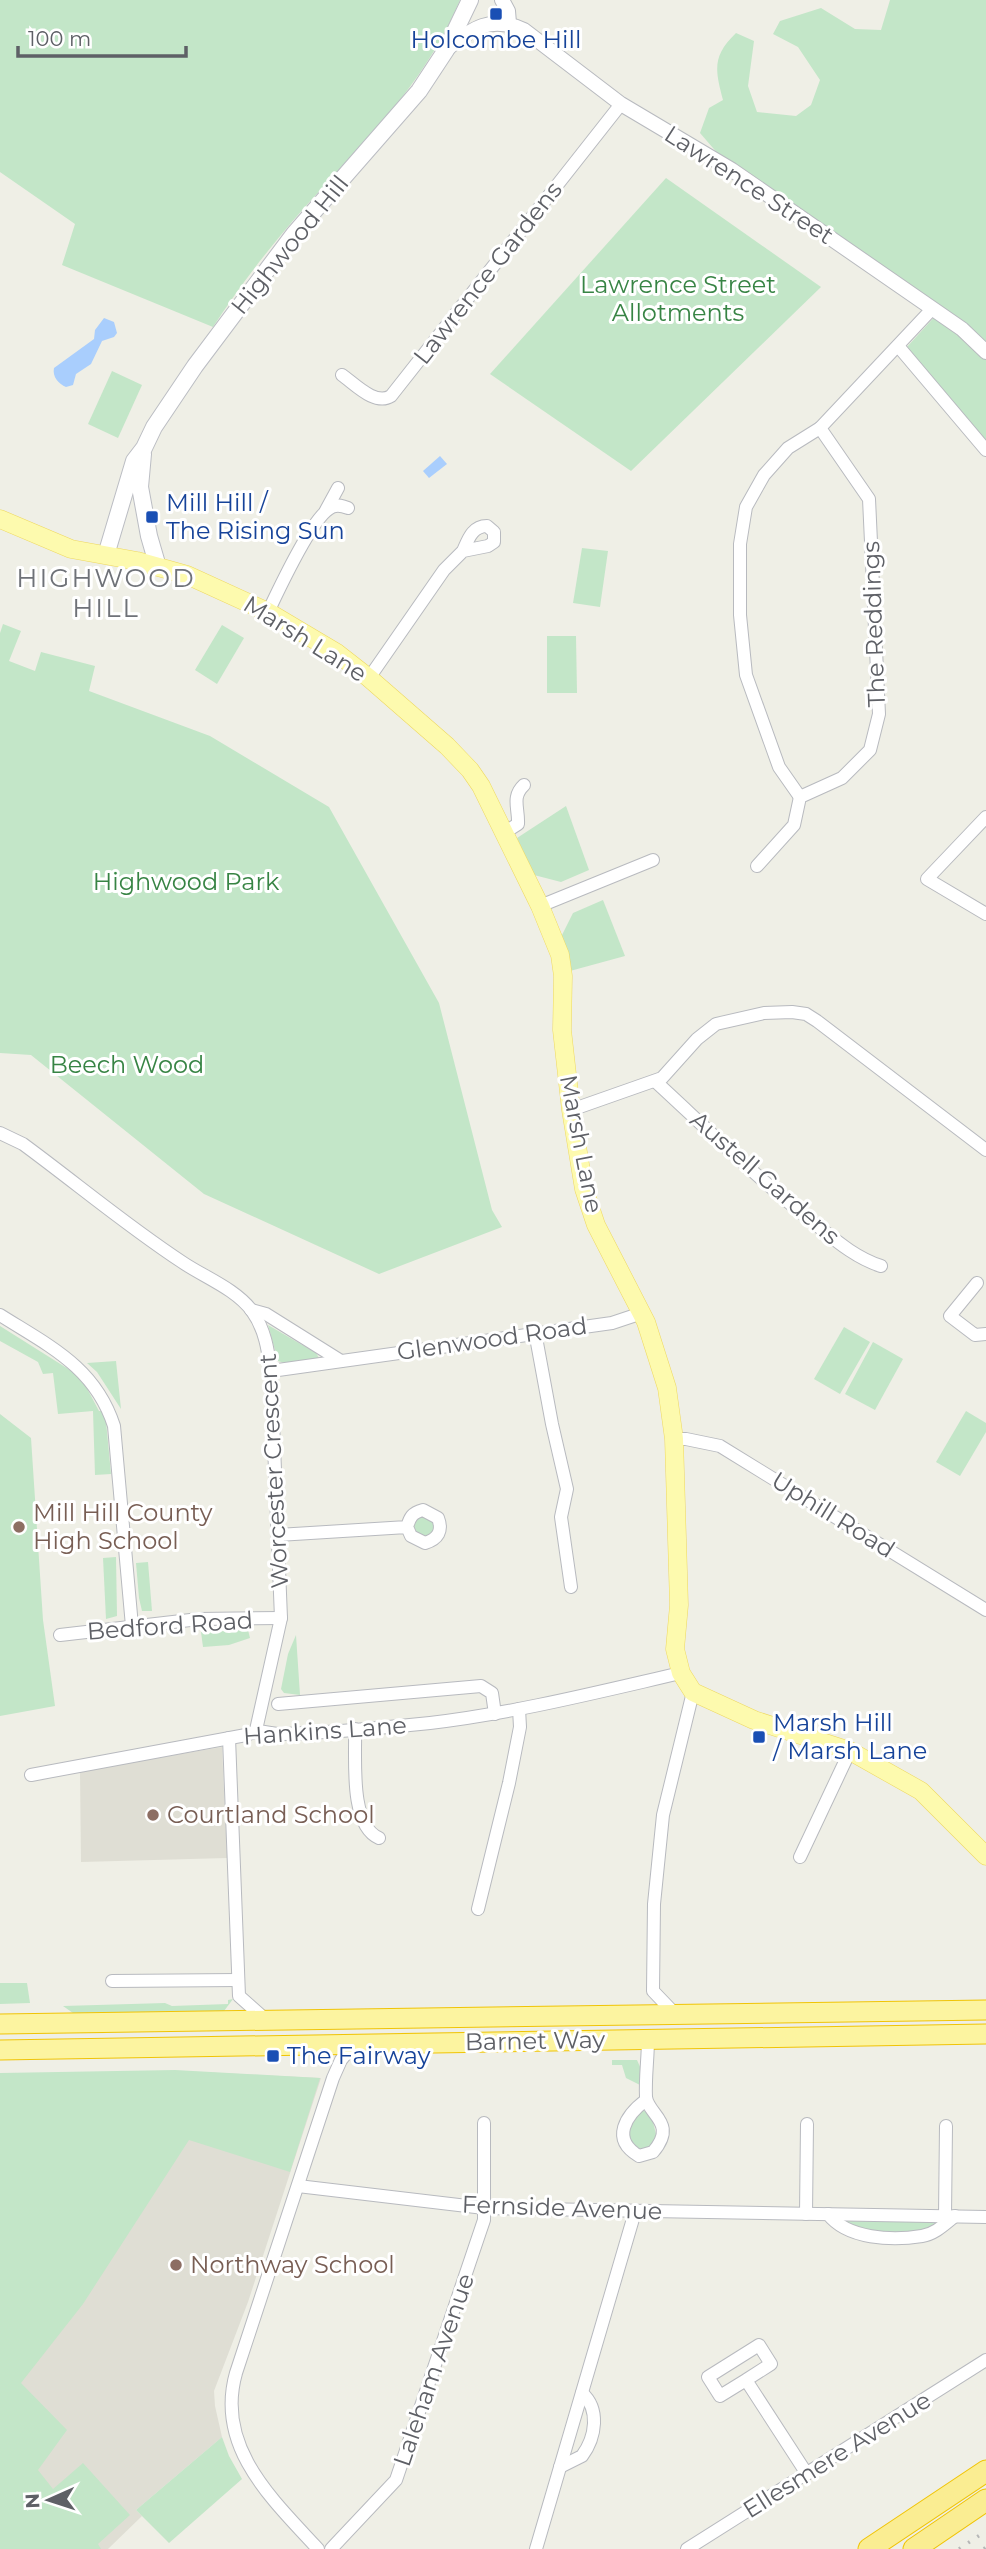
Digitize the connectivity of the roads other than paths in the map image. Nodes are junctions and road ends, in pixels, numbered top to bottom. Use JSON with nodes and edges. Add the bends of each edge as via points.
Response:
{"nodes":[{"id":1,"x":470,"y":0,"type":"edge"},
{"id":2,"x":502,"y":0,"type":"edge"},
{"id":3,"x":509,"y":23,"type":"junction"},
{"id":4,"x":446,"y":50,"type":"junction"},
{"id":5,"x":621,"y":104,"type":"junction"},
{"id":6,"x":932,"y":309,"type":"junction"},
{"id":7,"x":898,"y":346,"type":"junction"},
{"id":8,"x":986,"y":352,"type":"edge"},
{"id":9,"x":342,"y":375,"type":"dead end"},
{"id":10,"x":820,"y":428,"type":"junction"},
{"id":11,"x":144,"y":448,"type":"junction"},
{"id":12,"x":986,"y":450,"type":"edge"},
{"id":13,"x":338,"y":488,"type":"dead end"},
{"id":14,"x":348,"y":508,"type":"dead end"},
{"id":15,"x":326,"y":511,"type":"junction"},
{"id":16,"x":0,"y":519,"type":"edge"},
{"id":17,"x":149,"y":536,"type":"junction"},
{"id":18,"x":463,"y":551,"type":"dead end"},
{"id":19,"x":106,"y":555,"type":"junction"},
{"id":20,"x":137,"y":561,"type":"junction"},
{"id":21,"x":159,"y":566,"type":"junction"},
{"id":22,"x":268,"y":611,"type":"junction"},
{"id":23,"x":369,"y":678,"type":"junction"},
{"id":24,"x":524,"y":785,"type":"dead end"},
{"id":25,"x":800,"y":797,"type":"junction"},
{"id":26,"x":986,"y":817,"type":"edge"},
{"id":27,"x":504,"y":833,"type":"junction"},
{"id":28,"x":653,"y":860,"type":"dead end"},
{"id":29,"x":757,"y":866,"type":"dead end"},
{"id":30,"x":540,"y":906,"type":"junction"},
{"id":31,"x":986,"y":914,"type":"edge"},
{"id":32,"x":655,"y":1081,"type":"junction"},
{"id":33,"x":571,"y":1110,"type":"junction"},
{"id":34,"x":0,"y":1133,"type":"edge"},
{"id":35,"x":986,"y":1150,"type":"edge"},
{"id":36,"x":881,"y":1266,"type":"dead end"},
{"id":37,"x":977,"y":1283,"type":"dead end"},
{"id":38,"x":251,"y":1310,"type":"junction"},
{"id":39,"x":642,"y":1312,"type":"junction"},
{"id":40,"x":0,"y":1315,"type":"edge"},
{"id":41,"x":536,"y":1332,"type":"junction"},
{"id":42,"x":986,"y":1334,"type":"edge"},
{"id":43,"x":341,"y":1361,"type":"junction"},
{"id":44,"x":271,"y":1371,"type":"junction"},
{"id":45,"x":674,"y":1439,"type":"junction"},
{"id":46,"x":407,"y":1527,"type":"dead end"},
{"id":47,"x":278,"y":1535,"type":"junction"},
{"id":48,"x":571,"y":1587,"type":"dead end"},
{"id":49,"x":986,"y":1610,"type":"edge"},
{"id":50,"x":281,"y":1618,"type":"junction"},
{"id":51,"x":132,"y":1626,"type":"junction"},
{"id":52,"x":60,"y":1635,"type":"dead end"},
{"id":53,"x":681,"y":1673,"type":"junction"},
{"id":54,"x":693,"y":1692,"type":"junction"},
{"id":55,"x":278,"y":1704,"type":"dead end"},
{"id":56,"x":519,"y":1709,"type":"junction"},
{"id":57,"x":495,"y":1714,"type":"junction"},
{"id":58,"x":355,"y":1729,"type":"junction"},
{"id":59,"x":256,"y":1730,"type":"junction"},
{"id":60,"x":229,"y":1738,"type":"junction"},
{"id":61,"x":850,"y":1751,"type":"junction"},
{"id":62,"x":31,"y":1775,"type":"dead end"},
{"id":63,"x":379,"y":1838,"type":"dead end"},
{"id":64,"x":986,"y":1856,"type":"edge"},
{"id":65,"x":800,"y":1857,"type":"dead end"},
{"id":66,"x":478,"y":1909,"type":"dead end"},
{"id":67,"x":238,"y":1980,"type":"junction"},
{"id":68,"x":112,"y":1982,"type":"dead end"},
{"id":69,"x":986,"y":2010,"type":"edge"},
{"id":70,"x":676,"y":2014,"type":"junction"},
{"id":71,"x":266,"y":2020,"type":"junction"},
{"id":72,"x":0,"y":2024,"type":"edge"},
{"id":73,"x":986,"y":2034,"type":"edge"},
{"id":74,"x":648,"y":2039,"type":"junction"},
{"id":75,"x":354,"y":2045,"type":"junction"},
{"id":76,"x":0,"y":2050,"type":"edge"},
{"id":77,"x":646,"y":2100,"type":"dead end"},
{"id":78,"x":484,"y":2123,"type":"dead end"},
{"id":79,"x":807,"y":2124,"type":"dead end"},
{"id":80,"x":946,"y":2126,"type":"dead end"},
{"id":81,"x":298,"y":2186,"type":"junction"},
{"id":82,"x":484,"y":2208,"type":"junction"},
{"id":83,"x":635,"y":2212,"type":"junction"},
{"id":84,"x":806,"y":2214,"type":"junction"},
{"id":85,"x":828,"y":2214,"type":"junction"},
{"id":86,"x":950,"y":2216,"type":"junction"},
{"id":87,"x":986,"y":2217,"type":"edge"},
{"id":88,"x":986,"y":2360,"type":"edge"},
{"id":89,"x":746,"y":2380,"type":"junction"},
{"id":90,"x":582,"y":2393,"type":"junction"},
{"id":91,"x":560,"y":2467,"type":"junction"},
{"id":92,"x":986,"y":2471,"type":"edge"},
{"id":93,"x":807,"y":2473,"type":"junction"},
{"id":94,"x":986,"y":2500,"type":"edge"},
{"id":95,"x":318,"y":2549,"type":"edge"},
{"id":96,"x":331,"y":2549,"type":"edge"},
{"id":97,"x":536,"y":2549,"type":"edge"},
{"id":98,"x":687,"y":2549,"type":"edge"},
{"id":99,"x":869,"y":2549,"type":"edge"},
{"id":100,"x":914,"y":2549,"type":"edge"}],
"edges":[{"from":1,"to":4,"type":"main road","name":"Highwood Hill"},
{"from":2,"to":3,"type":"street"},
{"from":3,"to":4,"type":"street","via":[[489,23]]},
{"from":3,"to":5,"type":"street","name":"Lawrence Street"},
{"from":4,"to":11,"type":"main road","name":"Highwood Hill","via":[[397,118],[264,272],[195,366]]},
{"from":5,"to":6,"type":"street","name":"Lawrence Street","via":[[732,170]]},
{"from":5,"to":9,"type":"street","name":"Lawrence Gardens","via":[[391,396],[377,399]]},
{"from":6,"to":7,"type":"street"},
{"from":6,"to":8,"type":"street","name":"Lawrence Street"},
{"from":7,"to":10,"type":"street"},
{"from":7,"to":12,"type":"street"},
{"from":10,"to":25,"type":"street","via":[[788,448],[764,475],[746,507],[740,544],[746,675],[779,767]]},
{"from":10,"to":25,"type":"street","name":"The Reddings","via":[[869,499],[878,714],[870,750],[842,778]]},
{"from":11,"to":17,"type":"main road","name":"Highwood Hill","via":[[141,487]]},
{"from":11,"to":19,"type":"main road","name":"Highwood Hill","via":[[134,461]]},
{"from":13,"to":15,"type":"street"},
{"from":14,"to":15,"type":"street","via":[[339,505]]},
{"from":15,"to":22,"type":"street"},
{"from":16,"to":19,"type":"main road","via":[[53,543]]},
{"from":17,"to":20,"type":"main road"},
{"from":17,"to":21,"type":"main road","name":"Highwood Hill"},
{"from":18,"to":23,"type":"street","via":[[444,570]]},
{"from":19,"to":20,"type":"main road","name":"Marsh Lane"},
{"from":20,"to":21,"type":"main road","name":"Marsh Lane"},
{"from":21,"to":22,"type":"main road","name":"Marsh Lane"},
{"from":22,"to":23,"type":"main road","name":"Marsh Lane"},
{"from":23,"to":27,"type":"main road","name":"Marsh Lane","via":[[470,770]]},
{"from":24,"to":27,"type":"street","via":[[516,799],[518,824]]},
{"from":25,"to":29,"type":"street","via":[[794,825]]},
{"from":26,"to":31,"type":"street","via":[[927,879]]},
{"from":27,"to":30,"type":"main road","name":"Marsh Lane"},
{"from":28,"to":30,"type":"street"},
{"from":30,"to":33,"type":"main road","name":"Marsh Lane","via":[[560,955]]},
{"from":32,"to":33,"type":"street"},
{"from":32,"to":35,"type":"street","via":[[716,1024],[764,1013],[806,1014]]},
{"from":32,"to":36,"type":"street","name":"Austell Gardens","via":[[783,1198],[849,1251]]},
{"from":33,"to":39,"type":"main road","name":"Marsh Lane","via":[[584,1189],[596,1224]]},
{"from":34,"to":38,"type":"street","name":"Worcester Crescent","via":[[23,1144]]},
{"from":37,"to":42,"type":"street","via":[[950,1316],[975,1335]]},
{"from":38,"to":43,"type":"street","via":[[266,1314]]},
{"from":38,"to":44,"type":"street","name":"Worcester Crescent","via":[[267,1345]]},
{"from":39,"to":41,"type":"street","name":"Glenwood Road","via":[[612,1323]]},
{"from":39,"to":45,"type":"main road","name":"Marsh Lane","via":[[667,1388]]},
{"from":40,"to":51,"type":"street","via":[[85,1373],[109,1410]]},
{"from":41,"to":43,"type":"street","name":"Glenwood Road"},
{"from":41,"to":48,"type":"street","via":[[567,1489],[561,1517]]},
{"from":43,"to":44,"type":"street","name":"Glenwood Road"},
{"from":44,"to":47,"type":"street","name":"Worcester Crescent"},
{"from":45,"to":49,"type":"street","name":"Uphill Road","via":[[720,1446]]},
{"from":45,"to":53,"type":"main road","name":"Marsh Lane","via":[[679,1605],[675,1648]]},
{"from":46,"to":47,"type":"street"},
{"from":47,"to":50,"type":"street","name":"Worcester Crescent"},
{"from":50,"to":51,"type":"street","name":"Bedford Road"},
{"from":50,"to":59,"type":"street","name":"Worcester Crescent"},
{"from":51,"to":52,"type":"street","name":"Bedford Road"},
{"from":53,"to":54,"type":"main road","name":"Marsh Lane"},
{"from":53,"to":56,"type":"street","name":"Hankins Lane"},
{"from":54,"to":61,"type":"main road","via":[[754,1720]]},
{"from":54,"to":70,"type":"street","via":[[663,1815],[654,1904],[653,1991]]},
{"from":55,"to":57,"type":"street","name":"Hankins Lane","via":[[481,1686],[492,1693]]},
{"from":56,"to":57,"type":"street","name":"Hankins Lane"},
{"from":56,"to":66,"type":"street","via":[[512,1770]]},
{"from":57,"to":58,"type":"street","name":"Hankins Lane"},
{"from":58,"to":59,"type":"street","name":"Hankins Lane","via":[[280,1734]]},
{"from":58,"to":63,"type":"street","via":[[359,1811],[367,1829]]},
{"from":59,"to":60,"type":"street","name":"Hankins Lane"},
{"from":60,"to":62,"type":"street","name":"Hankins Lane"},
{"from":60,"to":67,"type":"street"},
{"from":61,"to":64,"type":"main road","via":[[921,1791]]},
{"from":61,"to":65,"type":"street"},
{"from":67,"to":68,"type":"street"},
{"from":67,"to":71,"type":"street","via":[[239,1996]]},
{"from":69,"to":70,"type":"highway","name":"Barnet Way"},
{"from":70,"to":71,"type":"highway","name":"Barnet Way"},
{"from":71,"to":72,"type":"highway","name":"Barnet Way"},
{"from":73,"to":74,"type":"highway","name":"Barnet Way"},
{"from":74,"to":75,"type":"highway","name":"Barnet Way"},
{"from":74,"to":77,"type":"street"},
{"from":75,"to":76,"type":"highway","name":"Barnet Way"},
{"from":75,"to":81,"type":"street","via":[[333,2078]]},
{"from":78,"to":82,"type":"street","name":"Laleham Avenue"},
{"from":79,"to":84,"type":"street"},
{"from":80,"to":86,"type":"street"},
{"from":81,"to":82,"type":"street","name":"Fernside Avenue"},
{"from":81,"to":95,"type":"street","via":[[236,2373],[230,2406],[244,2457],[280,2508]]},
{"from":82,"to":83,"type":"street","name":"Fernside Avenue"},
{"from":82,"to":96,"type":"street","name":"Laleham Avenue","via":[[484,2220],[397,2480]]},
{"from":83,"to":84,"type":"street","name":"Fernside Avenue"},
{"from":83,"to":90,"type":"street"},
{"from":84,"to":85,"type":"street","name":"Fernside Avenue"},
{"from":85,"to":86,"type":"street","name":"Fernside Avenue"},
{"from":85,"to":86,"type":"street","via":[[849,2232],[897,2237],[922,2236],[943,2226]]},
{"from":86,"to":87,"type":"street","name":"Fernside Avenue"},
{"from":88,"to":93,"type":"street","name":"Ellesmere Avenue"},
{"from":89,"to":89,"type":"street","via":[[720,2396],[708,2377],[759,2345],[771,2364]]},
{"from":89,"to":93,"type":"street"},
{"from":90,"to":91,"type":"street"},
{"from":90,"to":91,"type":"street","via":[[590,2400],[595,2421],[582,2456]]},
{"from":91,"to":97,"type":"street"},
{"from":92,"to":99,"type":"highway"},
{"from":93,"to":98,"type":"street","name":"Ellesmere Avenue"},
{"from":94,"to":100,"type":"highway"}]}
